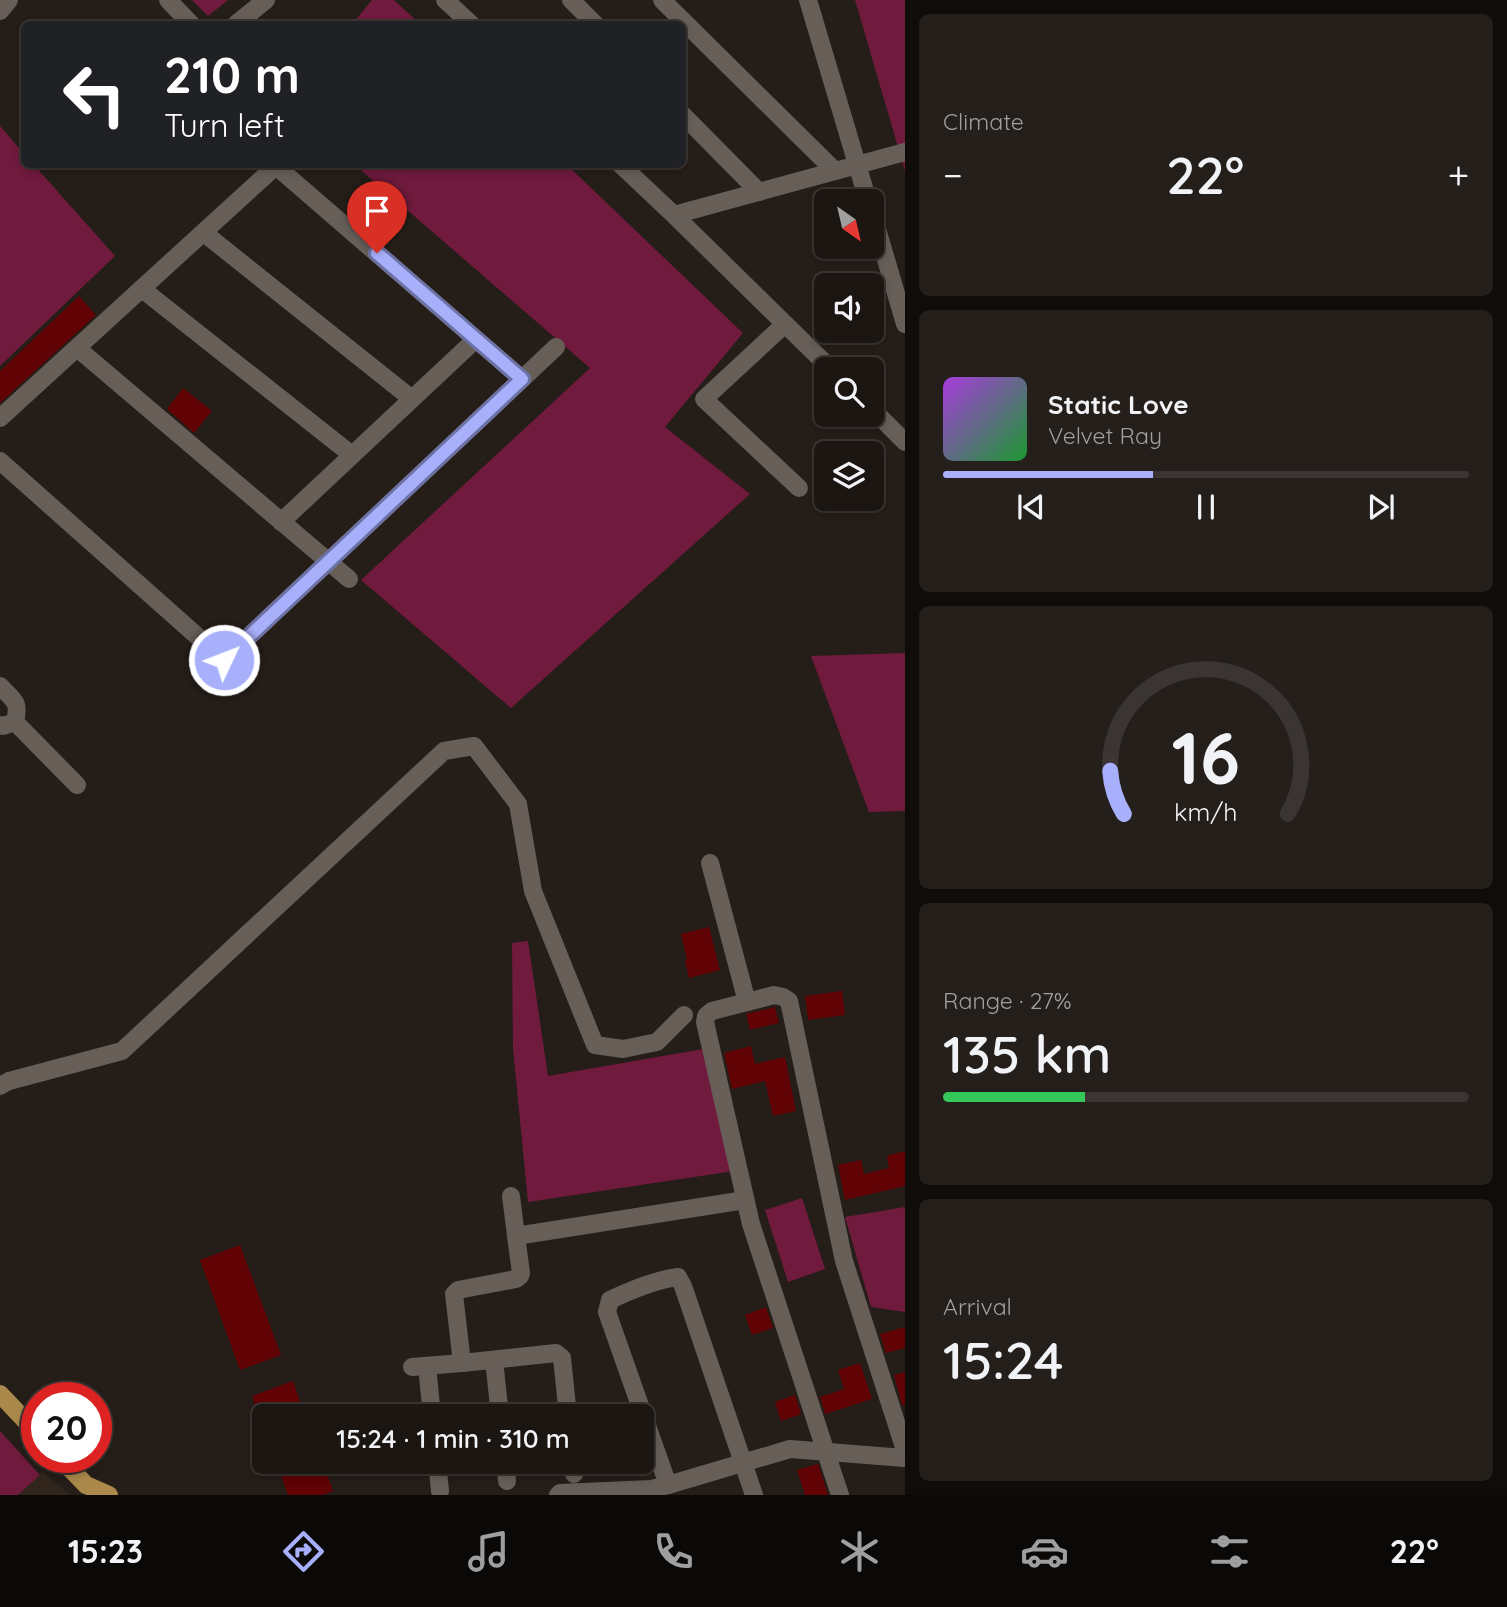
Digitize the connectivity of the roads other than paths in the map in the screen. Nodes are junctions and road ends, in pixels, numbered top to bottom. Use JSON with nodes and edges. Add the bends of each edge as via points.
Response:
{"nodes":[{"id":1,"x":9,"y":0,"type":"edge"},
{"id":2,"x":168,"y":0,"type":"edge"},
{"id":3,"x":266,"y":0,"type":"edge"},
{"id":4,"x":445,"y":0,"type":"edge"},
{"id":5,"x":571,"y":0,"type":"edge"},
{"id":6,"x":662,"y":0,"type":"edge"},
{"id":7,"x":808,"y":0,"type":"edge"},
{"id":8,"x":0,"y":11,"type":"edge"},
{"id":9,"x":188,"y":21,"type":"edge"},
{"id":10,"x":240,"y":21,"type":"edge"},
{"id":11,"x":468,"y":21,"type":"edge"},
{"id":12,"x":592,"y":21,"type":"edge"},
{"id":13,"x":683,"y":21,"type":"edge"},
{"id":14,"x":686,"y":24,"type":"edge"},
{"id":15,"x":686,"y":118,"type":"edge"},
{"id":16,"x":905,"y":152,"type":"edge"},
{"id":17,"x":858,"y":165,"type":"junction"},
{"id":18,"x":275,"y":168,"type":"edge"},
{"id":19,"x":279,"y":168,"type":"edge"},
{"id":20,"x":625,"y":168,"type":"edge"},
{"id":21,"x":835,"y":172,"type":"junction"},
{"id":22,"x":865,"y":189,"type":"edge"},
{"id":23,"x":759,"y":192,"type":"junction"},
{"id":24,"x":674,"y":215,"type":"junction"},
{"id":25,"x":204,"y":233,"type":"junction"},
{"id":26,"x":884,"y":253,"type":"edge"},
{"id":27,"x":142,"y":289,"type":"junction"},
{"id":28,"x":785,"y":324,"type":"junction"},
{"id":29,"x":905,"y":324,"type":"edge"},
{"id":30,"x":476,"y":339,"type":"junction"},
{"id":31,"x":556,"y":346,"type":"dead end"},
{"id":32,"x":77,"y":348,"type":"junction"},
{"id":33,"x":819,"y":357,"type":"edge"},
{"id":34,"x":522,"y":379,"type":"junction"},
{"id":35,"x":412,"y":399,"type":"junction"},
{"id":36,"x":0,"y":418,"type":"edge"},
{"id":37,"x":884,"y":421,"type":"edge"},
{"id":38,"x":905,"y":442,"type":"edge"},
{"id":39,"x":352,"y":456,"type":"junction"},
{"id":40,"x":0,"y":461,"type":"edge"},
{"id":41,"x":799,"y":488,"type":"dead end"},
{"id":42,"x":281,"y":522,"type":"junction"},
{"id":43,"x":328,"y":561,"type":"junction"},
{"id":44,"x":349,"y":579,"type":"dead end"},
{"id":45,"x":0,"y":686,"type":"edge"},
{"id":46,"x":7,"y":724,"type":"edge"},
{"id":47,"x":77,"y":785,"type":"dead end"},
{"id":48,"x":710,"y":863,"type":"dead end"},
{"id":49,"x":747,"y":1002,"type":"junction"},
{"id":50,"x":684,"y":1015,"type":"dead end"},
{"id":51,"x":0,"y":1086,"type":"edge"},
{"id":52,"x":511,"y":1196,"type":"dead end"},
{"id":53,"x":746,"y":1200,"type":"junction"},
{"id":54,"x":516,"y":1236,"type":"junction"},
{"id":55,"x":494,"y":1360,"type":"junction"},
{"id":56,"x":462,"y":1363,"type":"junction"},
{"id":57,"x":2,"y":1400,"type":"edge"},
{"id":58,"x":429,"y":1404,"type":"edge"},
{"id":59,"x":499,"y":1404,"type":"edge"},
{"id":60,"x":567,"y":1404,"type":"edge"},
{"id":61,"x":21,"y":1418,"type":"edge"},
{"id":62,"x":905,"y":1450,"type":"edge"},
{"id":63,"x":826,"y":1452,"type":"junction"},
{"id":64,"x":905,"y":1458,"type":"edge"},
{"id":65,"x":744,"y":1463,"type":"junction"},
{"id":66,"x":74,"y":1473,"type":"edge"},
{"id":67,"x":438,"y":1474,"type":"edge"},
{"id":68,"x":506,"y":1474,"type":"edge"},
{"id":69,"x":507,"y":1481,"type":"dead end"},
{"id":70,"x":668,"y":1485,"type":"junction"},
{"id":71,"x":440,"y":1491,"type":"dead end"},
{"id":72,"x":620,"y":1493,"type":"edge"},
{"id":73,"x":109,"y":1495,"type":"edge"},
{"id":74,"x":558,"y":1495,"type":"edge"},
{"id":75,"x":754,"y":1495,"type":"edge"},
{"id":76,"x":840,"y":1495,"type":"edge"}],
"edges":[{"from":1,"to":8,"type":"street"},
{"from":2,"to":9,"type":"street"},
{"from":3,"to":10,"type":"street"},
{"from":4,"to":11,"type":"street"},
{"from":5,"to":12,"type":"street"},
{"from":6,"to":13,"type":"street"},
{"from":7,"to":17,"type":"street"},
{"from":14,"to":21,"type":"street"},
{"from":15,"to":23,"type":"street"},
{"from":16,"to":17,"type":"street"},
{"from":17,"to":21,"type":"street"},
{"from":17,"to":22,"type":"street"},
{"from":18,"to":25,"type":"street"},
{"from":19,"to":30,"type":"street"},
{"from":20,"to":24,"type":"street"},
{"from":21,"to":23,"type":"street"},
{"from":23,"to":24,"type":"street"},
{"from":24,"to":28,"type":"street"},
{"from":25,"to":27,"type":"street"},
{"from":25,"to":35,"type":"street"},
{"from":26,"to":29,"type":"street"},
{"from":27,"to":32,"type":"street"},
{"from":27,"to":39,"type":"street"},
{"from":28,"to":33,"type":"street"},
{"from":28,"to":41,"type":"street","via":[[705,399]]},
{"from":30,"to":34,"type":"street"},
{"from":30,"to":35,"type":"street"},
{"from":31,"to":34,"type":"street"},
{"from":32,"to":36,"type":"street"},
{"from":32,"to":42,"type":"street"},
{"from":34,"to":43,"type":"street"},
{"from":35,"to":39,"type":"street"},
{"from":37,"to":38,"type":"street"},
{"from":39,"to":42,"type":"street"},
{"from":40,"to":43,"type":"street","via":[[224,660]]},
{"from":42,"to":43,"type":"street"},
{"from":43,"to":44,"type":"street"},
{"from":45,"to":46,"type":"street","via":[[17,704],[18,711]]},
{"from":46,"to":47,"type":"street"},
{"from":48,"to":49,"type":"street"},
{"from":49,"to":53,"type":"street","via":[[712,1011],[705,1022]]},
{"from":49,"to":62,"type":"street","via":[[774,995],[789,1001],[844,1261]]},
{"from":50,"to":51,"type":"street","via":[[657,1042],[623,1049],[595,1045],[533,891],[518,804],[474,746],[444,751],[122,1051]]},
{"from":52,"to":54,"type":"street"},
{"from":53,"to":54,"type":"street"},
{"from":53,"to":63,"type":"street"},
{"from":54,"to":56,"type":"street","via":[[520,1276],[454,1294]]},
{"from":55,"to":56,"type":"street"},
{"from":55,"to":59,"type":"street"},
{"from":55,"to":60,"type":"street","via":[[556,1353],[562,1358]]},
{"from":56,"to":58,"type":"street","via":[[419,1366]]},
{"from":57,"to":61,"type":"main road"},
{"from":63,"to":64,"type":"street"},
{"from":63,"to":65,"type":"street","via":[[790,1449]]},
{"from":63,"to":76,"type":"street"},
{"from":65,"to":70,"type":"street"},
{"from":65,"to":70,"type":"street","via":[[683,1286],[678,1277],[666,1279],[610,1300],[607,1312]]},
{"from":65,"to":75,"type":"street"},
{"from":66,"to":73,"type":"main road","via":[[86,1485]]},
{"from":67,"to":71,"type":"street"},
{"from":68,"to":69,"type":"street"},
{"from":70,"to":72,"type":"street"},
{"from":72,"to":74,"type":"street"}]}
